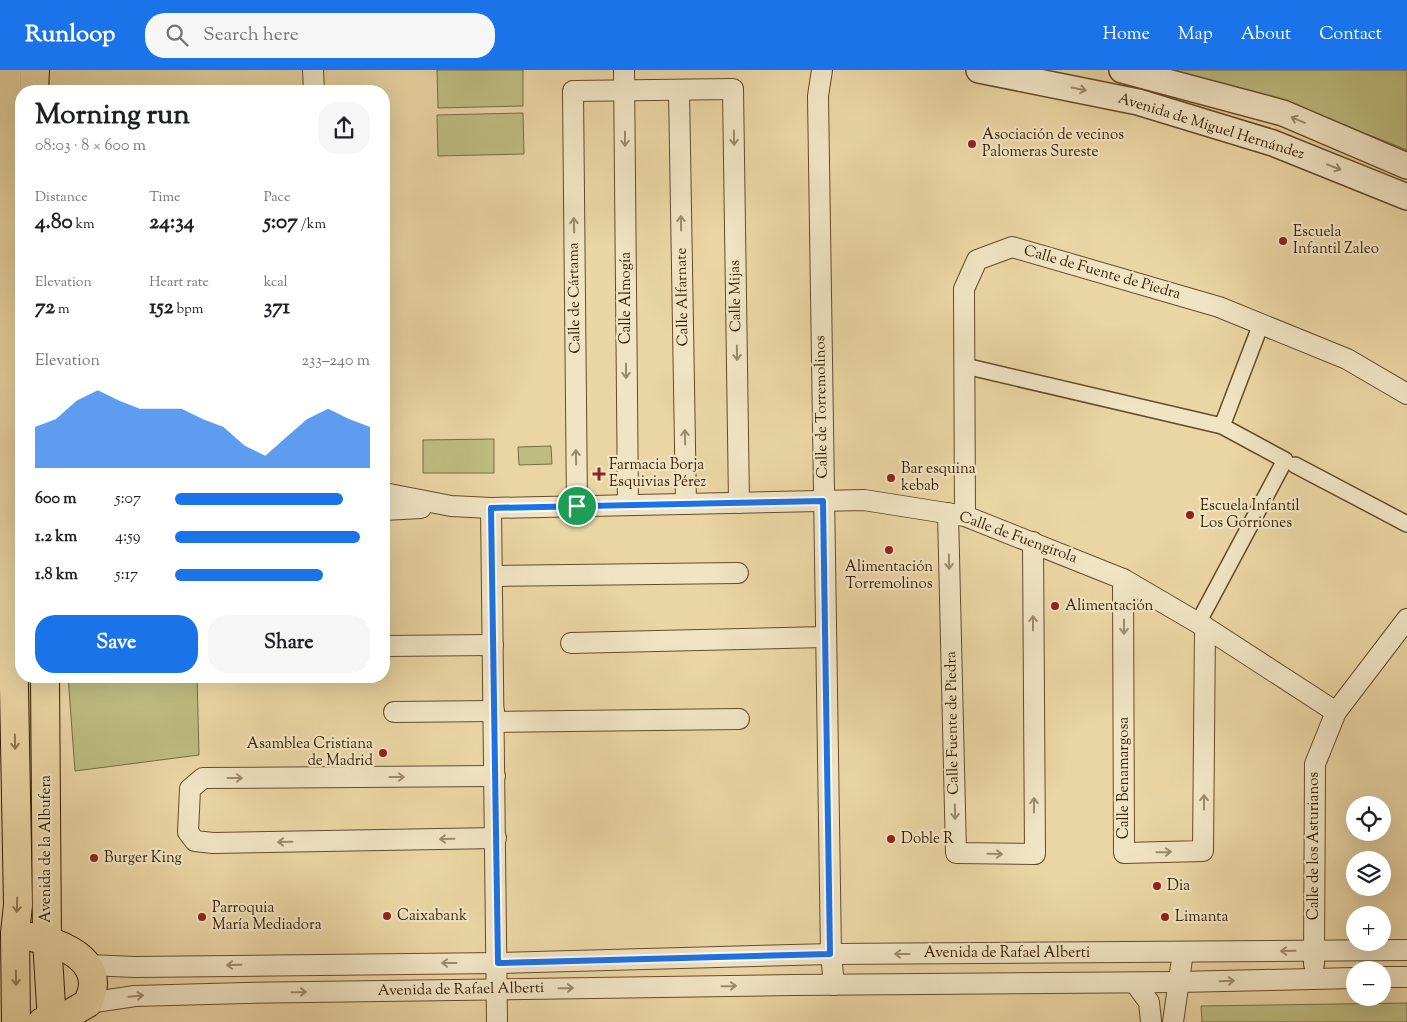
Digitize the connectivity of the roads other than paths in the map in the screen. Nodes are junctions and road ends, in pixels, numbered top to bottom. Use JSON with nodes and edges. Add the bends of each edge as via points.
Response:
{"nodes":[{"id":1,"x":313,"y":70,"type":"edge"},
{"id":2,"x":624,"y":70,"type":"edge"},
{"id":3,"x":822,"y":70,"type":"edge"},
{"id":4,"x":980,"y":70,"type":"edge"},
{"id":5,"x":1122,"y":70,"type":"edge"},
{"id":6,"x":7,"y":76,"type":"edge"},
{"id":7,"x":314,"y":85,"type":"edge"},
{"id":8,"x":624,"y":90,"type":"junction"},
{"id":9,"x":679,"y":90,"type":"junction"},
{"id":10,"x":1407,"y":166,"type":"edge"},
{"id":11,"x":1407,"y":197,"type":"edge"},
{"id":12,"x":1262,"y":324,"type":"junction"},
{"id":13,"x":965,"y":366,"type":"junction"},
{"id":14,"x":1407,"y":394,"type":"edge"},
{"id":15,"x":1222,"y":426,"type":"junction"},
{"id":16,"x":1295,"y":466,"type":"dead end"},
{"id":17,"x":390,"y":494,"type":"edge"},
{"id":18,"x":823,"y":501,"type":"junction"},
{"id":19,"x":739,"y":503,"type":"junction"},
{"id":20,"x":686,"y":504,"type":"junction"},
{"id":21,"x":628,"y":505,"type":"junction"},
{"id":22,"x":450,"y":506,"type":"junction"},
{"id":23,"x":577,"y":506,"type":"junction"},
{"id":24,"x":491,"y":508,"type":"junction"},
{"id":25,"x":390,"y":510,"type":"edge"},
{"id":26,"x":956,"y":514,"type":"junction"},
{"id":27,"x":1407,"y":524,"type":"edge"},
{"id":28,"x":1033,"y":542,"type":"junction"},
{"id":29,"x":738,"y":573,"type":"dead end"},
{"id":30,"x":492,"y":576,"type":"junction"},
{"id":31,"x":1123,"y":579,"type":"junction"},
{"id":32,"x":1407,"y":619,"type":"edge"},
{"id":33,"x":1201,"y":625,"type":"junction"},
{"id":34,"x":825,"y":637,"type":"junction"},
{"id":35,"x":571,"y":643,"type":"dead end"},
{"id":36,"x":493,"y":645,"type":"junction"},
{"id":37,"x":390,"y":646,"type":"edge"},
{"id":38,"x":45,"y":683,"type":"edge"},
{"id":39,"x":394,"y":712,"type":"dead end"},
{"id":40,"x":1336,"y":712,"type":"junction"},
{"id":41,"x":494,"y":716,"type":"junction"},
{"id":42,"x":739,"y":719,"type":"dead end"},
{"id":43,"x":495,"y":776,"type":"junction"},
{"id":44,"x":496,"y":838,"type":"junction"},
{"id":45,"x":8,"y":934,"type":"edge"},
{"id":46,"x":47,"y":940,"type":"junction"},
{"id":47,"x":1314,"y":950,"type":"junction"},
{"id":48,"x":1407,"y":950,"type":"edge"},
{"id":49,"x":1143,"y":952,"type":"junction"},
{"id":50,"x":1183,"y":952,"type":"junction"},
{"id":51,"x":830,"y":954,"type":"junction"},
{"id":52,"x":498,"y":963,"type":"junction"},
{"id":53,"x":89,"y":965,"type":"junction"},
{"id":54,"x":1391,"y":977,"type":"edge"},
{"id":55,"x":1407,"y":977,"type":"edge"},
{"id":56,"x":1346,"y":978,"type":"edge"},
{"id":57,"x":1314,"y":979,"type":"junction"},
{"id":58,"x":1178,"y":982,"type":"junction"},
{"id":59,"x":1135,"y":983,"type":"junction"},
{"id":60,"x":834,"y":985,"type":"junction"},
{"id":61,"x":497,"y":990,"type":"junction"},
{"id":62,"x":88,"y":1003,"type":"junction"},
{"id":63,"x":49,"y":1021,"type":"edge"},
{"id":64,"x":16,"y":1022,"type":"edge"},
{"id":65,"x":497,"y":1022,"type":"edge"},
{"id":66,"x":1151,"y":1022,"type":"edge"},
{"id":67,"x":1173,"y":1022,"type":"edge"}],
"edges":[{"from":1,"to":7,"type":"street"},
{"from":2,"to":8,"type":"street","name":"Calle Almogía"},
{"from":3,"to":18,"type":"street","name":"Calle de Torremolinos","via":[[818,96]]},
{"from":4,"to":11,"type":"street","name":"Avenida de Miguel Hernández","one_way":true,"via":[[1138,102],[1274,143]]},
{"from":10,"to":5,"type":"street","name":"Avenida de Miguel Hernández","one_way":true,"via":[[1283,114]]},
{"from":6,"to":45,"type":"main road","name":"Avenida de la Albufera","one_way":true,"via":[[5,202],[18,895]]},
{"from":8,"to":9,"type":"street"},
{"from":8,"to":21,"type":"street","name":"Calle Almogía","one_way":true},
{"from":23,"to":8,"type":"street","name":"Calle de Cártama","one_way":true,"via":[[573,90]]},
{"from":9,"to":19,"type":"street","name":"Calle Mijas","one_way":true,"via":[[733,89]]},
{"from":20,"to":9,"type":"street","name":"Calle Alfarnate","one_way":true},
{"from":12,"to":13,"type":"street","name":"Calle de Fuente de Piedra","via":[[1219,307],[1012,247],[977,260],[964,289]]},
{"from":12,"to":14,"type":"street","name":"Calle de Fuente de Piedra","via":[[1347,359]]},
{"from":12,"to":15,"type":"street"},
{"from":13,"to":15,"type":"street"},
{"from":13,"to":26,"type":"street","name":"Calle de Fuente de Piedra"},
{"from":15,"to":33,"type":"street","via":[[1284,460]]},
{"from":16,"to":27,"type":"street"},
{"from":17,"to":22,"type":"street","name":"Calle de Fuengirola"},
{"from":18,"to":19,"type":"street","name":"Calle de Fuengirola"},
{"from":18,"to":26,"type":"street","name":"Calle de Fuengirola","via":[[864,500]]},
{"from":18,"to":34,"type":"street","name":"Calle de Torremolinos"},
{"from":19,"to":20,"type":"street","name":"Calle de Fuengirola"},
{"from":20,"to":21,"type":"street","name":"Calle de Fuengirola"},
{"from":21,"to":23,"type":"street","name":"Calle de Fuengirola"},
{"from":22,"to":24,"type":"street","name":"Calle de Fuengirola"},
{"from":22,"to":25,"type":"street","name":"Calle de Fuengirola"},
{"from":23,"to":24,"type":"street","name":"Calle de Fuengirola"},
{"from":24,"to":30,"type":"street"},
{"from":26,"to":28,"type":"street","name":"Calle de Fuengirola"},
{"from":26,"to":28,"type":"street","name":"Calle Fuente de Piedra","one_way":true,"via":[[956,853],[1035,854]]},
{"from":28,"to":31,"type":"street","name":"Calle de Fuengirola"},
{"from":29,"to":30,"type":"street"},
{"from":30,"to":36,"type":"street"},
{"from":31,"to":33,"type":"street","name":"Calle de Fuengirola"},
{"from":31,"to":33,"type":"street","name":"Calle Benamargosa","one_way":true,"via":[[1124,853],[1203,851]]},
{"from":32,"to":40,"type":"street","name":"Calle de los Asturianos"},
{"from":33,"to":40,"type":"street","name":"Calle de Fuengirola"},
{"from":34,"to":35,"type":"street"},
{"from":34,"to":51,"type":"street","name":"Calle de Torremolinos"},
{"from":36,"to":37,"type":"street"},
{"from":36,"to":41,"type":"street"},
{"from":38,"to":46,"type":"main road","name":"Avenida de la Albufera"},
{"from":39,"to":41,"type":"street"},
{"from":40,"to":47,"type":"street","name":"Calle de los Asturianos","via":[[1315,764]]},
{"from":41,"to":42,"type":"street"},
{"from":41,"to":43,"type":"street"},
{"from":43,"to":44,"type":"street"},
{"from":44,"to":43,"type":"street","one_way":true,"via":[[213,843],[195,841],[188,832],[190,789],[203,778]]},
{"from":44,"to":52,"type":"street"},
{"from":45,"to":46,"type":"main road"},
{"from":45,"to":64,"type":"main road","name":"Avenida de la Albufera","one_way":true},
{"from":46,"to":53,"type":"main road"},
{"from":46,"to":63,"type":"main road","name":"Avenida de la Albufera"},
{"from":47,"to":48,"type":"street","name":"Avenida de Rafael Alberti"},
{"from":47,"to":50,"type":"street","name":"Avenida de Rafael Alberti","one_way":true},
{"from":47,"to":57,"type":"street"},
{"from":49,"to":50,"type":"street","name":"Avenida de Rafael Alberti"},
{"from":49,"to":51,"type":"street","name":"Avenida de Rafael Alberti","one_way":true},
{"from":49,"to":59,"type":"street"},
{"from":50,"to":58,"type":"street"},
{"from":51,"to":52,"type":"street","name":"Avenida de Rafael Alberti"},
{"from":51,"to":60,"type":"street"},
{"from":52,"to":53,"type":"street","name":"Avenida de Rafael Alberti","one_way":true},
{"from":52,"to":61,"type":"street"},
{"from":53,"to":62,"type":"main road","via":[[93,984]]},
{"from":54,"to":55,"type":"street"},
{"from":56,"to":57,"type":"street","name":"Avenida de Rafael Alberti"},
{"from":58,"to":57,"type":"street","name":"Avenida de Rafael Alberti","one_way":true},
{"from":58,"to":59,"type":"street","name":"Avenida de Rafael Alberti"},
{"from":58,"to":67,"type":"street"},
{"from":59,"to":60,"type":"street","name":"Avenida de Rafael Alberti"},
{"from":59,"to":66,"type":"street","via":[[1149,1002]]},
{"from":61,"to":60,"type":"street","name":"Avenida de Rafael Alberti","one_way":true},
{"from":62,"to":61,"type":"street","name":"Avenida de Rafael Alberti","one_way":true,"via":[[136,996]]},
{"from":61,"to":65,"type":"street"},
{"from":62,"to":63,"type":"main road","name":"Avenida de Rafael Alberti"}]}
